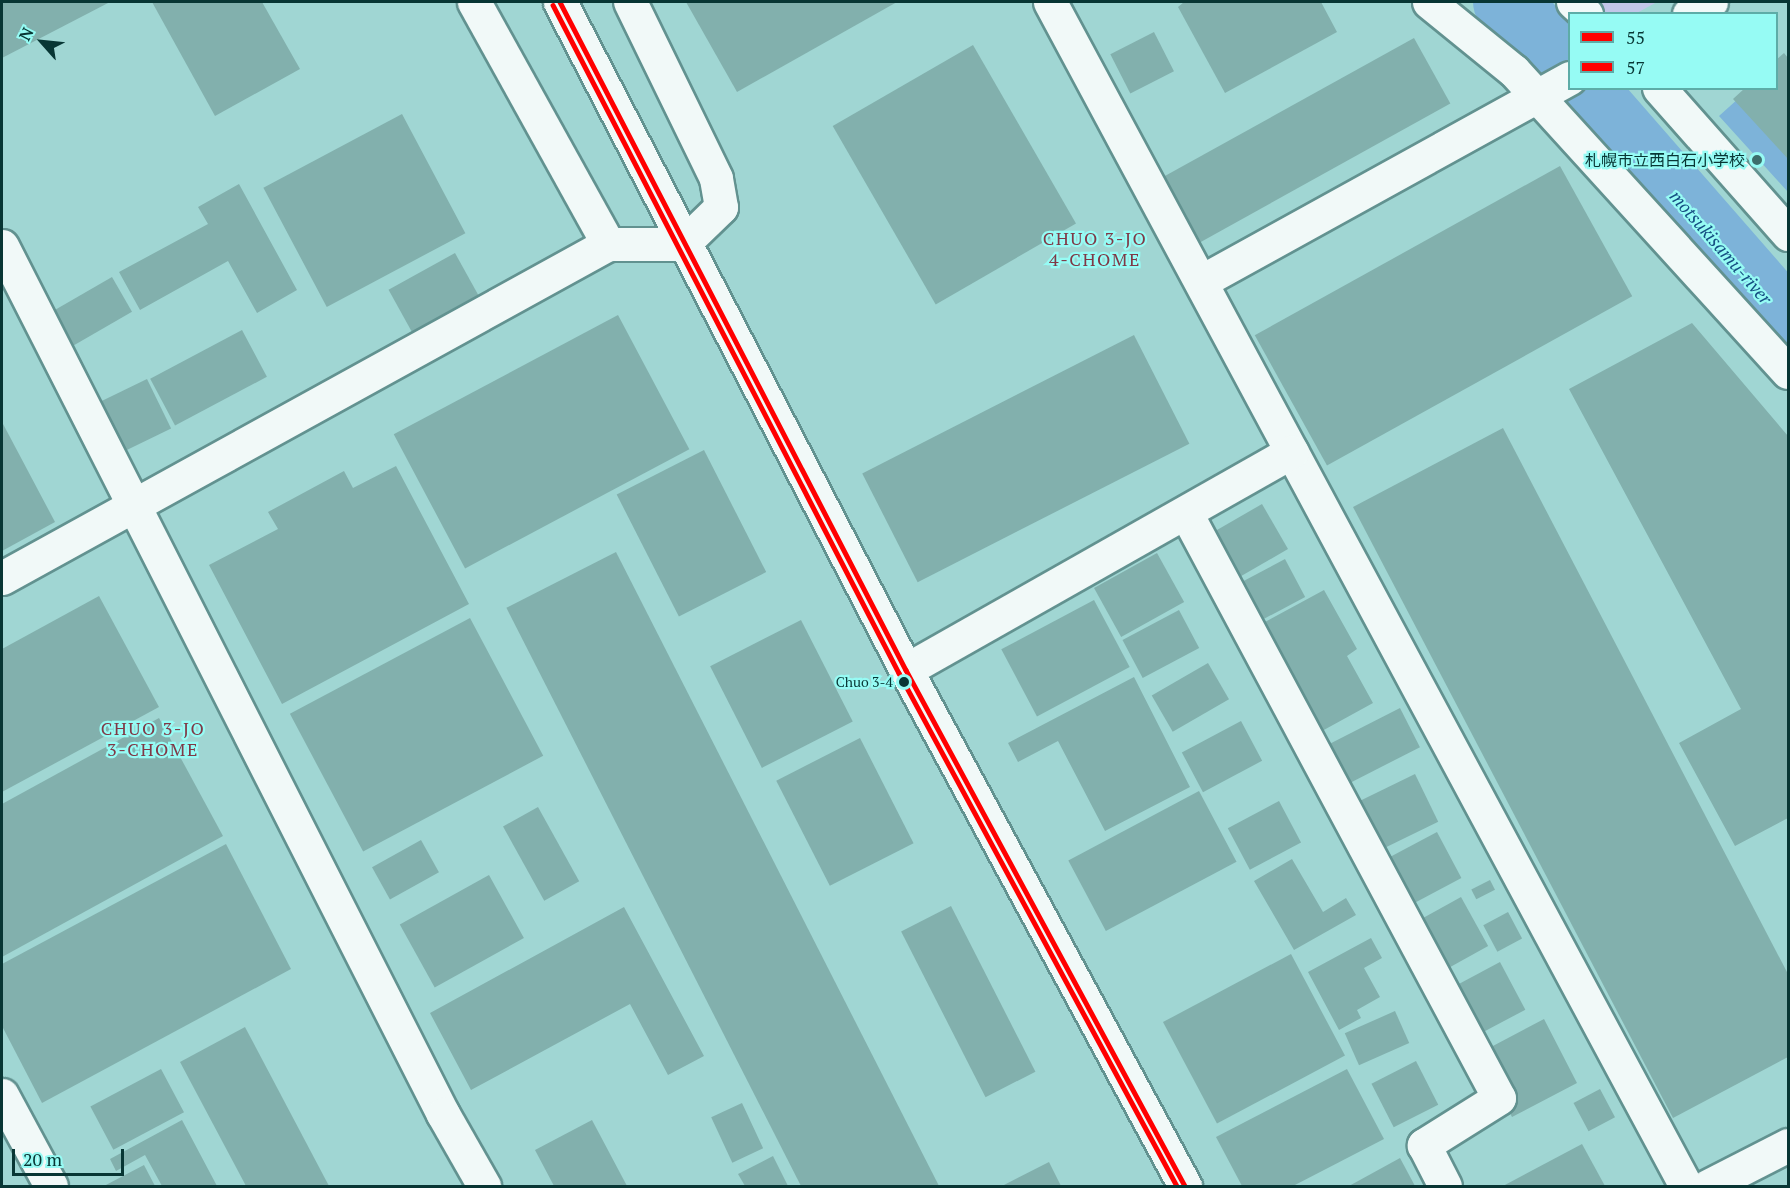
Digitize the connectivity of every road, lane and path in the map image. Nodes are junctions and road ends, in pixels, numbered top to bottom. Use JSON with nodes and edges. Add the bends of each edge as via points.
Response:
{"nodes":[{"id":1,"x":474,"y":2,"type":"edge"},
{"id":2,"x":560,"y":2,"type":"edge"},
{"id":3,"x":630,"y":2,"type":"edge"},
{"id":4,"x":1050,"y":2,"type":"edge"},
{"id":5,"x":1429,"y":2,"type":"edge"},
{"id":6,"x":1711,"y":2,"type":"edge"},
{"id":7,"x":1693,"y":12,"type":"edge"},
{"id":8,"x":1553,"y":87,"type":"edge"},
{"id":9,"x":1661,"y":90,"type":"edge"},
{"id":10,"x":1788,"y":234,"type":"edge"},
{"id":11,"x":608,"y":244,"type":"junction"},
{"id":12,"x":683,"y":244,"type":"junction"},
{"id":13,"x":2,"y":246,"type":"edge"},
{"id":14,"x":1202,"y":281,"type":"junction"},
{"id":15,"x":1788,"y":372,"type":"edge"},
{"id":16,"x":1292,"y":452,"type":"junction"},
{"id":17,"x":135,"y":504,"type":"junction"},
{"id":18,"x":1187,"y":515,"type":"junction"},
{"id":19,"x":2,"y":578,"type":"edge"},
{"id":20,"x":906,"y":670,"type":"junction"},
{"id":21,"x":2,"y":1095,"type":"edge"},
{"id":22,"x":1788,"y":1145,"type":"edge"},
{"id":23,"x":51,"y":1186,"type":"edge"},
{"id":24,"x":484,"y":1186,"type":"edge"},
{"id":25,"x":1185,"y":1186,"type":"edge"},
{"id":26,"x":1445,"y":1186,"type":"edge"},
{"id":27,"x":1686,"y":1186,"type":"edge"},
{"id":28,"x":1708,"y":1186,"type":"edge"}],
"edges":[{"from":1,"to":11,"type":"street"},
{"from":2,"to":12,"type":"street","via":[[637,145]]},
{"from":3,"to":12,"type":"street","via":[[716,178],[721,207]]},
{"from":4,"to":14,"type":"street"},
{"from":5,"to":8,"type":"street","via":[[1514,71]]},
{"from":6,"to":7,"type":"street"},
{"from":8,"to":14,"type":"street"},
{"from":8,"to":15,"type":"street"},
{"from":9,"to":10,"type":"street"},
{"from":11,"to":12,"type":"street"},
{"from":11,"to":17,"type":"street"},
{"from":12,"to":20,"type":"street"},
{"from":13,"to":17,"type":"street"},
{"from":14,"to":16,"type":"street"},
{"from":16,"to":18,"type":"street"},
{"from":16,"to":27,"type":"street"},
{"from":17,"to":19,"type":"street"},
{"from":17,"to":24,"type":"street","via":[[438,1104]]},
{"from":18,"to":20,"type":"street"},
{"from":18,"to":26,"type":"street","via":[[1499,1098],[1424,1146]]},
{"from":20,"to":25,"type":"street"},
{"from":21,"to":23,"type":"street"},
{"from":22,"to":28,"type":"street"}]}
